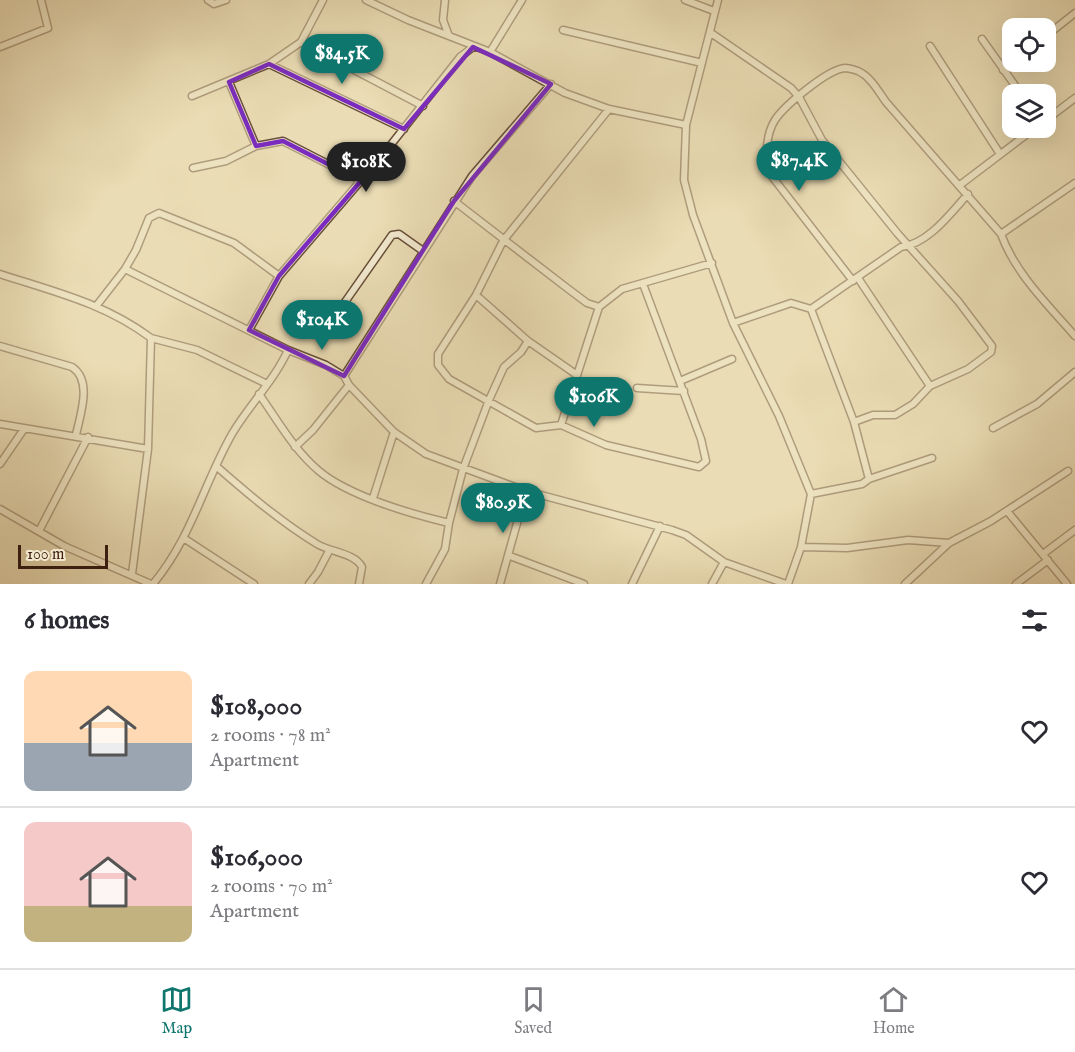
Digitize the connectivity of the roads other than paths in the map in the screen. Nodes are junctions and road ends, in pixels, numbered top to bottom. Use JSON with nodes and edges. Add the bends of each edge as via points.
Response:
{"nodes":[{"id":1,"x":41,"y":0,"type":"edge"},
{"id":2,"x":208,"y":0,"type":"edge"},
{"id":3,"x":226,"y":0,"type":"edge"},
{"id":4,"x":323,"y":0,"type":"edge"},
{"id":5,"x":366,"y":0,"type":"edge"},
{"id":6,"x":445,"y":0,"type":"edge"},
{"id":7,"x":522,"y":0,"type":"edge"},
{"id":8,"x":685,"y":0,"type":"edge"},
{"id":9,"x":718,"y":0,"type":"edge"},
{"id":10,"x":714,"y":11,"type":"junction"},
{"id":11,"x":1075,"y":13,"type":"edge"},
{"id":12,"x":1056,"y":28,"type":"edge"},
{"id":13,"x":563,"y":30,"type":"dead end"},
{"id":14,"x":711,"y":33,"type":"junction"},
{"id":15,"x":449,"y":37,"type":"junction"},
{"id":16,"x":982,"y":39,"type":"dead end"},
{"id":17,"x":458,"y":41,"type":"junction"},
{"id":18,"x":301,"y":42,"type":"junction"},
{"id":19,"x":930,"y":46,"type":"dead end"},
{"id":20,"x":0,"y":47,"type":"edge"},
{"id":21,"x":473,"y":47,"type":"junction"},
{"id":22,"x":490,"y":52,"type":"junction"},
{"id":23,"x":460,"y":57,"type":"junction"},
{"id":24,"x":702,"y":63,"type":"junction"},
{"id":25,"x":269,"y":64,"type":"junction"},
{"id":26,"x":1002,"y":67,"type":"edge"},
{"id":27,"x":229,"y":82,"type":"junction"},
{"id":28,"x":551,"y":84,"type":"junction"},
{"id":29,"x":192,"y":96,"type":"dead end"},
{"id":30,"x":799,"y":97,"type":"junction"},
{"id":31,"x":1075,"y":98,"type":"edge"},
{"id":32,"x":423,"y":105,"type":"junction"},
{"id":33,"x":609,"y":109,"type":"junction"},
{"id":34,"x":1056,"y":112,"type":"edge"},
{"id":35,"x":686,"y":125,"type":"junction"},
{"id":36,"x":404,"y":129,"type":"junction"},
{"id":37,"x":1022,"y":138,"type":"edge"},
{"id":38,"x":256,"y":146,"type":"junction"},
{"id":39,"x":1000,"y":154,"type":"junction"},
{"id":40,"x":192,"y":168,"type":"dead end"},
{"id":41,"x":361,"y":181,"type":"junction"},
{"id":42,"x":1075,"y":183,"type":"edge"},
{"id":43,"x":960,"y":185,"type":"junction"},
{"id":44,"x":968,"y":194,"type":"junction"},
{"id":45,"x":454,"y":201,"type":"junction"},
{"id":46,"x":1001,"y":234,"type":"junction"},
{"id":47,"x":503,"y":241,"type":"junction"},
{"id":48,"x":911,"y":246,"type":"junction"},
{"id":49,"x":423,"y":251,"type":"junction"},
{"id":50,"x":712,"y":263,"type":"junction"},
{"id":51,"x":125,"y":269,"type":"junction"},
{"id":52,"x":0,"y":274,"type":"edge"},
{"id":53,"x":279,"y":276,"type":"junction"},
{"id":54,"x":856,"y":279,"type":"junction"},
{"id":55,"x":644,"y":284,"type":"junction"},
{"id":56,"x":476,"y":295,"type":"junction"},
{"id":57,"x":98,"y":305,"type":"junction"},
{"id":58,"x":599,"y":307,"type":"junction"},
{"id":59,"x":810,"y":309,"type":"junction"},
{"id":60,"x":338,"y":312,"type":"dead end"},
{"id":61,"x":733,"y":323,"type":"junction"},
{"id":62,"x":249,"y":330,"type":"junction"},
{"id":63,"x":1075,"y":336,"type":"edge"},
{"id":64,"x":151,"y":338,"type":"junction"},
{"id":65,"x":528,"y":341,"type":"junction"},
{"id":66,"x":0,"y":346,"type":"edge"},
{"id":67,"x":288,"y":350,"type":"junction"},
{"id":68,"x":732,"y":359,"type":"dead end"},
{"id":69,"x":1075,"y":372,"type":"edge"},
{"id":70,"x":577,"y":375,"type":"junction"},
{"id":71,"x":344,"y":376,"type":"junction"},
{"id":72,"x":680,"y":381,"type":"junction"},
{"id":73,"x":267,"y":384,"type":"junction"},
{"id":74,"x":349,"y":385,"type":"junction"},
{"id":75,"x":930,"y":386,"type":"junction"},
{"id":76,"x":637,"y":388,"type":"dead end"},
{"id":77,"x":684,"y":391,"type":"junction"},
{"id":78,"x":260,"y":394,"type":"junction"},
{"id":79,"x":489,"y":400,"type":"junction"},
{"id":80,"x":854,"y":422,"type":"junction"},
{"id":81,"x":0,"y":424,"type":"edge"},
{"id":82,"x":561,"y":425,"type":"junction"},
{"id":83,"x":993,"y":428,"type":"dead end"},
{"id":84,"x":24,"y":429,"type":"junction"},
{"id":85,"x":394,"y":432,"type":"junction"},
{"id":86,"x":76,"y":435,"type":"junction"},
{"id":87,"x":88,"y":437,"type":"junction"},
{"id":88,"x":295,"y":447,"type":"junction"},
{"id":89,"x":148,"y":449,"type":"junction"},
{"id":90,"x":932,"y":459,"type":"dead end"},
{"id":91,"x":0,"y":464,"type":"edge"},
{"id":92,"x":216,"y":466,"type":"junction"},
{"id":93,"x":464,"y":469,"type":"junction"},
{"id":94,"x":1068,"y":471,"type":"dead end"},
{"id":95,"x":869,"y":479,"type":"junction"},
{"id":96,"x":526,"y":491,"type":"junction"},
{"id":97,"x":811,"y":494,"type":"junction"},
{"id":98,"x":374,"y":498,"type":"junction"},
{"id":99,"x":0,"y":509,"type":"edge"},
{"id":100,"x":1007,"y":511,"type":"junction"},
{"id":101,"x":449,"y":523,"type":"junction"},
{"id":102,"x":660,"y":526,"type":"junction"},
{"id":103,"x":1075,"y":530,"type":"edge"},
{"id":104,"x":39,"y":531,"type":"junction"},
{"id":105,"x":185,"y":540,"type":"junction"},
{"id":106,"x":950,"y":543,"type":"junction"},
{"id":107,"x":801,"y":547,"type":"junction"},
{"id":108,"x":329,"y":551,"type":"junction"},
{"id":109,"x":510,"y":556,"type":"junction"},
{"id":110,"x":1045,"y":557,"type":"junction"},
{"id":111,"x":724,"y":562,"type":"junction"},
{"id":112,"x":132,"y":574,"type":"junction"},
{"id":113,"x":152,"y":584,"type":"edge"},
{"id":114,"x":254,"y":584,"type":"edge"},
{"id":115,"x":309,"y":584,"type":"edge"},
{"id":116,"x":359,"y":584,"type":"edge"},
{"id":117,"x":426,"y":584,"type":"edge"},
{"id":118,"x":500,"y":584,"type":"edge"},
{"id":119,"x":584,"y":584,"type":"edge"},
{"id":120,"x":632,"y":584,"type":"edge"},
{"id":121,"x":712,"y":584,"type":"edge"},
{"id":122,"x":787,"y":584,"type":"edge"},
{"id":123,"x":905,"y":584,"type":"edge"},
{"id":124,"x":1016,"y":584,"type":"edge"},
{"id":125,"x":1067,"y":584,"type":"edge"}],
"edges":[{"from":1,"to":20,"type":"street","via":[[48,28]]},
{"from":2,"to":3,"type":"street","via":[[214,4]]},
{"from":4,"to":18,"type":"street"},
{"from":5,"to":15,"type":"street"},
{"from":6,"to":15,"type":"street","via":[[443,20]]},
{"from":7,"to":22,"type":"street"},
{"from":8,"to":10,"type":"street"},
{"from":9,"to":10,"type":"street"},
{"from":10,"to":14,"type":"street"},
{"from":11,"to":12,"type":"street"},
{"from":13,"to":24,"type":"street"},
{"from":14,"to":24,"type":"street"},
{"from":14,"to":30,"type":"street","via":[[764,67]]},
{"from":15,"to":17,"type":"street"},
{"from":16,"to":26,"type":"street"},
{"from":17,"to":21,"type":"street"},
{"from":17,"to":23,"type":"street"},
{"from":18,"to":25,"type":"street"},
{"from":18,"to":32,"type":"street"},
{"from":19,"to":39,"type":"street"},
{"from":21,"to":22,"type":"street"},
{"from":21,"to":23,"type":"street"},
{"from":22,"to":28,"type":"street"},
{"from":23,"to":32,"type":"street"},
{"from":24,"to":35,"type":"street"},
{"from":25,"to":27,"type":"street"},
{"from":25,"to":36,"type":"street"},
{"from":27,"to":29,"type":"street"},
{"from":27,"to":38,"type":"street"},
{"from":28,"to":33,"type":"street"},
{"from":28,"to":45,"type":"street"},
{"from":30,"to":43,"type":"street","via":[[835,72],[845,68],[858,71],[869,78]]},
{"from":30,"to":48,"type":"street","via":[[822,140]]},
{"from":30,"to":54,"type":"street","via":[[774,121],[767,170]]},
{"from":31,"to":34,"type":"street"},
{"from":32,"to":36,"type":"street"},
{"from":33,"to":35,"type":"street"},
{"from":33,"to":47,"type":"street"},
{"from":35,"to":50,"type":"street","via":[[684,180]]},
{"from":36,"to":41,"type":"street"},
{"from":37,"to":39,"type":"street"},
{"from":38,"to":40,"type":"street","via":[[235,158]]},
{"from":38,"to":41,"type":"street","via":[[283,141]]},
{"from":39,"to":43,"type":"street"},
{"from":41,"to":53,"type":"street"},
{"from":42,"to":46,"type":"street"},
{"from":43,"to":44,"type":"street"},
{"from":44,"to":46,"type":"street"},
{"from":44,"to":48,"type":"street","via":[[943,222]]},
{"from":45,"to":47,"type":"street"},
{"from":45,"to":49,"type":"street"},
{"from":46,"to":63,"type":"street","via":[[1030,283]]},
{"from":47,"to":56,"type":"street"},
{"from":47,"to":58,"type":"street","via":[[587,303]]},
{"from":48,"to":54,"type":"street","via":[[900,248]]},
{"from":48,"to":75,"type":"street","via":[[992,346],[979,363]]},
{"from":49,"to":60,"type":"street","via":[[399,234],[392,235]]},
{"from":49,"to":71,"type":"street"},
{"from":50,"to":55,"type":"street"},
{"from":50,"to":61,"type":"street"},
{"from":51,"to":53,"type":"street","via":[[149,218],[159,213],[234,243]]},
{"from":51,"to":57,"type":"street"},
{"from":51,"to":62,"type":"street"},
{"from":52,"to":57,"type":"street"},
{"from":53,"to":62,"type":"street"},
{"from":54,"to":59,"type":"street"},
{"from":54,"to":75,"type":"street"},
{"from":55,"to":58,"type":"street","via":[[622,289]]},
{"from":55,"to":72,"type":"street"},
{"from":56,"to":65,"type":"street"},
{"from":56,"to":79,"type":"street","via":[[438,354],[438,365],[449,379]]},
{"from":57,"to":64,"type":"street"},
{"from":58,"to":70,"type":"street"},
{"from":59,"to":61,"type":"street","via":[[791,303]]},
{"from":59,"to":80,"type":"street"},
{"from":61,"to":97,"type":"street","via":[[779,416]]},
{"from":62,"to":67,"type":"street"},
{"from":64,"to":73,"type":"street","via":[[197,350]]},
{"from":64,"to":89,"type":"street"},
{"from":65,"to":70,"type":"street"},
{"from":65,"to":79,"type":"street","via":[[504,367]]},
{"from":66,"to":86,"type":"street","via":[[79,371],[83,401]]},
{"from":67,"to":71,"type":"street"},
{"from":67,"to":73,"type":"street"},
{"from":68,"to":72,"type":"street"},
{"from":69,"to":83,"type":"street","via":[[1037,404]]},
{"from":70,"to":82,"type":"street"},
{"from":71,"to":74,"type":"street"},
{"from":72,"to":77,"type":"street"},
{"from":73,"to":78,"type":"street"},
{"from":74,"to":85,"type":"street"},
{"from":74,"to":88,"type":"street"},
{"from":75,"to":80,"type":"street","via":[[913,404],[895,415],[873,415]]},
{"from":76,"to":77,"type":"street"},
{"from":77,"to":82,"type":"street","via":[[706,460],[699,467],[606,446]]},
{"from":78,"to":88,"type":"street"},
{"from":78,"to":92,"type":"street"},
{"from":79,"to":82,"type":"street","via":[[536,428]]},
{"from":79,"to":93,"type":"street"},
{"from":80,"to":95,"type":"street"},
{"from":81,"to":84,"type":"street"},
{"from":84,"to":86,"type":"street"},
{"from":84,"to":91,"type":"street"},
{"from":85,"to":93,"type":"street","via":[[426,454]]},
{"from":85,"to":98,"type":"street"},
{"from":86,"to":87,"type":"street"},
{"from":87,"to":89,"type":"street"},
{"from":87,"to":104,"type":"street"},
{"from":88,"to":98,"type":"street","via":[[320,472]]},
{"from":89,"to":112,"type":"street"},
{"from":90,"to":95,"type":"street"},
{"from":92,"to":105,"type":"street"},
{"from":92,"to":108,"type":"street","via":[[293,529]]},
{"from":93,"to":96,"type":"street"},
{"from":93,"to":101,"type":"street"},
{"from":94,"to":100,"type":"street"},
{"from":95,"to":97,"type":"street","via":[[862,484]]},
{"from":96,"to":102,"type":"street"},
{"from":96,"to":109,"type":"street"},
{"from":97,"to":107,"type":"street"},
{"from":98,"to":101,"type":"street","via":[[417,516]]},
{"from":99,"to":104,"type":"street"},
{"from":100,"to":106,"type":"street"},
{"from":100,"to":110,"type":"street"},
{"from":101,"to":117,"type":"street","via":[[442,557]]},
{"from":102,"to":111,"type":"street","via":[[686,535]]},
{"from":102,"to":120,"type":"street"},
{"from":103,"to":110,"type":"street"},
{"from":104,"to":112,"type":"street","via":[[64,546]]},
{"from":105,"to":113,"type":"street"},
{"from":105,"to":114,"type":"street"},
{"from":106,"to":107,"type":"street","via":[[908,540],[847,548]]},
{"from":106,"to":123,"type":"street"},
{"from":107,"to":122,"type":"street"},
{"from":108,"to":115,"type":"street"},
{"from":108,"to":116,"type":"street","via":[[361,563]]},
{"from":109,"to":118,"type":"street"},
{"from":109,"to":119,"type":"street"},
{"from":110,"to":124,"type":"street"},
{"from":110,"to":125,"type":"street"},
{"from":111,"to":121,"type":"street"},
{"from":111,"to":122,"type":"street"},
{"from":112,"to":113,"type":"street"}]}
